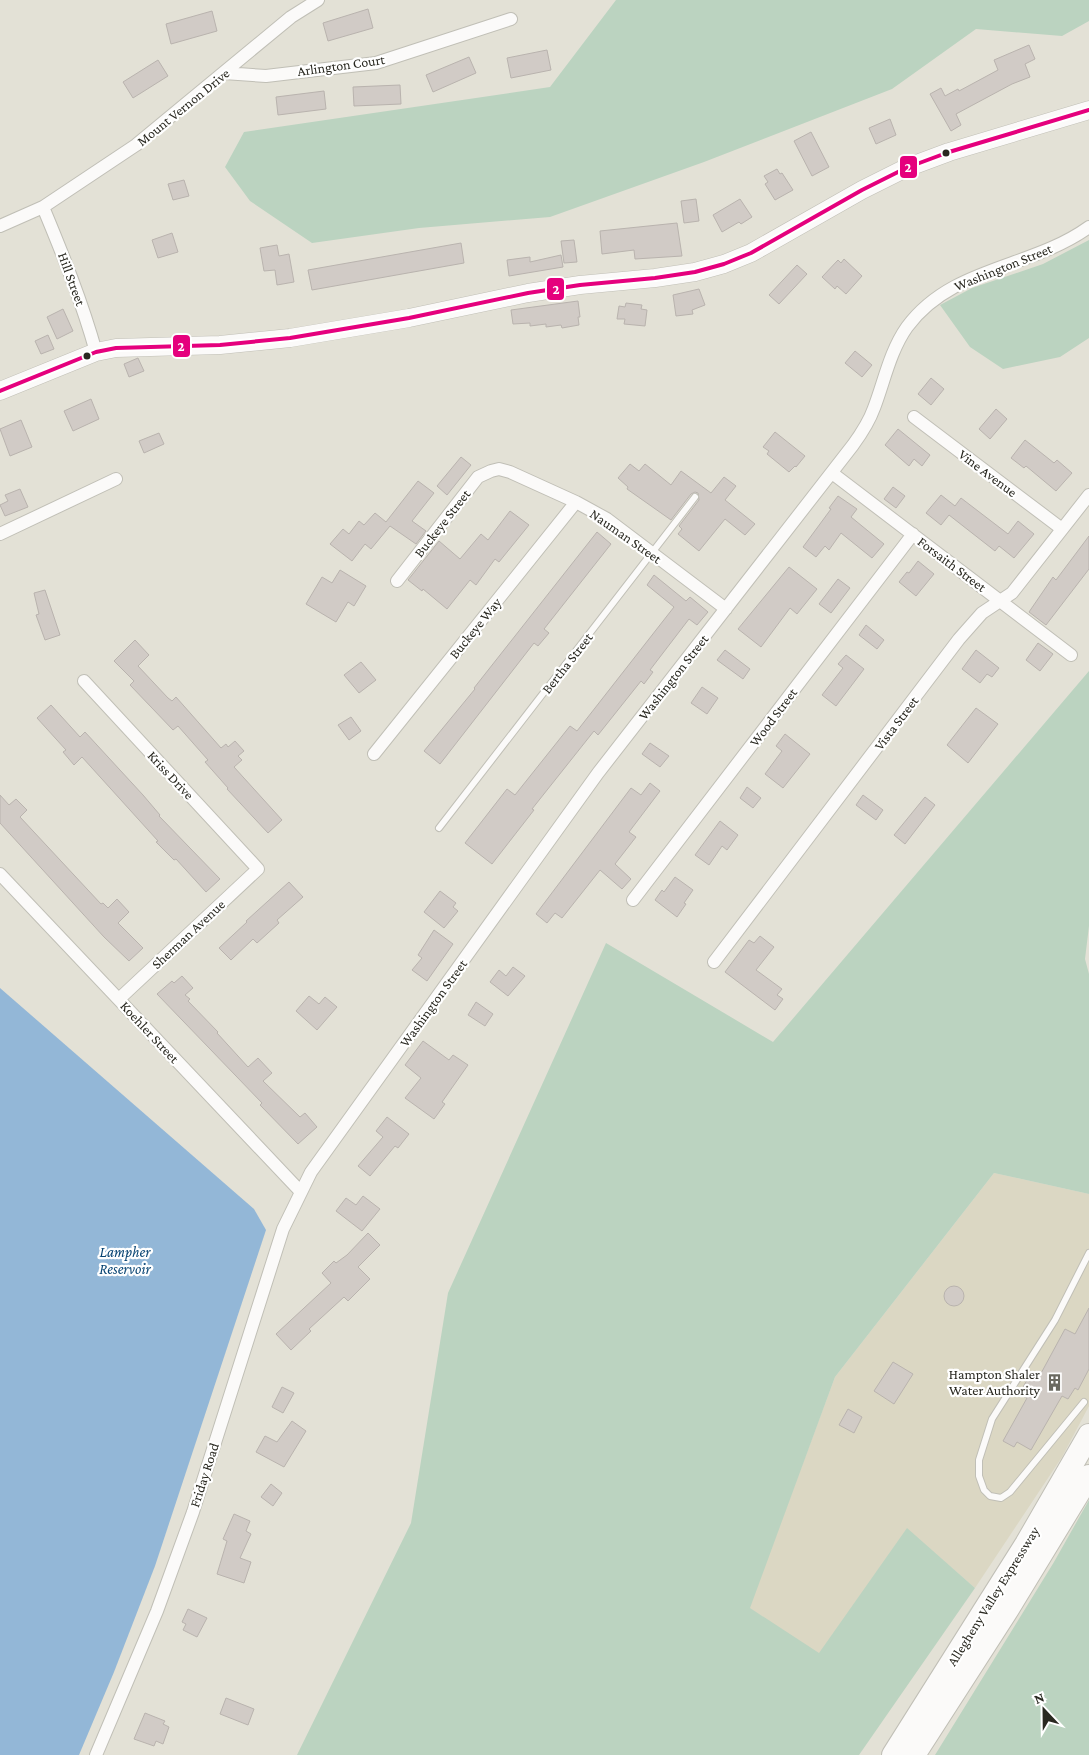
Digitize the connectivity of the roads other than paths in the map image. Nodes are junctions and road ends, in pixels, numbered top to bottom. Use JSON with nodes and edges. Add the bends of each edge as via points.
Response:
{"nodes":[{"id":1,"x":318,"y":0,"type":"edge"},
{"id":2,"x":511,"y":19,"type":"dead end"},
{"id":3,"x":224,"y":73,"type":"junction"},
{"id":4,"x":1089,"y":110,"type":"edge"},
{"id":5,"x":43,"y":208,"type":"junction"},
{"id":6,"x":0,"y":226,"type":"edge"},
{"id":7,"x":1089,"y":227,"type":"edge"},
{"id":8,"x":96,"y":352,"type":"junction"},
{"id":9,"x":0,"y":391,"type":"edge"},
{"id":10,"x":914,"y":417,"type":"dead end"},
{"id":11,"x":490,"y":471,"type":"joint"},
{"id":12,"x":832,"y":473,"type":"junction"},
{"id":13,"x":116,"y":479,"type":"dead end"},
{"id":14,"x":1089,"y":495,"type":"edge"},
{"id":15,"x":694,"y":497,"type":"dead end"},
{"id":16,"x":576,"y":502,"type":"junction"},
{"id":17,"x":1062,"y":529,"type":"junction"},
{"id":18,"x":0,"y":534,"type":"edge"},
{"id":19,"x":913,"y":534,"type":"junction"},
{"id":20,"x":652,"y":553,"type":"junction"},
{"id":21,"x":397,"y":581,"type":"dead end"},
{"id":22,"x":1000,"y":601,"type":"junction"},
{"id":23,"x":726,"y":609,"type":"junction"},
{"id":24,"x":1072,"y":655,"type":"dead end"},
{"id":25,"x":84,"y":681,"type":"dead end"},
{"id":26,"x":374,"y":754,"type":"dead end"},
{"id":27,"x":440,"y":828,"type":"dead end"},
{"id":28,"x":258,"y":869,"type":"joint"},
{"id":29,"x":0,"y":874,"type":"edge"},
{"id":30,"x":633,"y":900,"type":"dead end"},
{"id":31,"x":714,"y":962,"type":"dead end"},
{"id":32,"x":119,"y":999,"type":"junction"},
{"id":33,"x":300,"y":1191,"type":"junction"},
{"id":34,"x":1089,"y":1253,"type":"edge"},
{"id":35,"x":1084,"y":1402,"type":"dead end"},
{"id":36,"x":1089,"y":1435,"type":"edge"},
{"id":37,"x":1089,"y":1476,"type":"edge"},
{"id":38,"x":96,"y":1755,"type":"edge"},
{"id":39,"x":893,"y":1755,"type":"edge"},
{"id":40,"x":914,"y":1755,"type":"edge"}],
"edges":[{"from":1,"to":3,"type":"street","name":"Mount Vernon Drive","via":[[291,17]]},
{"from":2,"to":3,"type":"street","name":"Arlington Court","via":[[376,63],[266,76]]},
{"from":3,"to":5,"type":"street","name":"Mount Vernon Drive","via":[[136,145]]},
{"from":4,"to":8,"type":"street","via":[[906,168],[750,253],[695,272],[528,293],[410,318],[290,338],[220,345],[116,348]]},
{"from":5,"to":6,"type":"street","name":"Mount Vernon Drive"},
{"from":5,"to":8,"type":"street","name":"Hill Street","via":[[69,269]]},
{"from":7,"to":12,"type":"street","name":"Washington Street","via":[[1041,252],[950,288],[919,313],[898,343],[864,430]]},
{"from":8,"to":9,"type":"street"},
{"from":10,"to":17,"type":"street","name":"Vine Avenue"},
{"from":11,"to":16,"type":"street","name":"Nauman Street","via":[[510,472]]},
{"from":11,"to":21,"type":"street","name":"Buckeye Street","via":[[478,477]]},
{"from":12,"to":19,"type":"street","name":"Forsaith Street"},
{"from":12,"to":23,"type":"street","name":"Washington Street"},
{"from":13,"to":18,"type":"street"},
{"from":14,"to":17,"type":"street","name":"Vista Street"},
{"from":15,"to":20,"type":"lane","name":"Bertha Street"},
{"from":16,"to":20,"type":"street","name":"Nauman Street","via":[[607,519]]},
{"from":16,"to":26,"type":"street","name":"Buckeye Way"},
{"from":17,"to":22,"type":"street","name":"Vista Street","via":[[1012,592]]},
{"from":19,"to":22,"type":"street","name":"Forsaith Street"},
{"from":19,"to":30,"type":"street","name":"Wood Street"},
{"from":20,"to":23,"type":"street","name":"Nauman Street"},
{"from":20,"to":27,"type":"lane","name":"Bertha Street"},
{"from":22,"to":24,"type":"street","name":"Forsaith Street"},
{"from":22,"to":31,"type":"street","name":"Vista Street","via":[[982,613],[960,639]]},
{"from":23,"to":33,"type":"street","name":"Washington Street","via":[[598,773]]},
{"from":25,"to":28,"type":"street","name":"Kriss Drive"},
{"from":28,"to":32,"type":"street","name":"Sherman Avenue"},
{"from":29,"to":32,"type":"street","name":"Koehler Street"},
{"from":32,"to":33,"type":"street","name":"Koehler Street"},
{"from":33,"to":38,"type":"street","name":"Friday Road","via":[[283,1229],[157,1611]]},
{"from":34,"to":35,"type":"lane","via":[[1055,1320],[992,1419],[979,1460],[979,1476],[984,1490],[990,1496],[1001,1498],[1010,1492]]},
{"from":36,"to":39,"type":"highway","name":"Allegheny Valley Expressway","via":[[1026,1544]]},
{"from":37,"to":40,"type":"highway","name":"Allegheny Valley Expressway"}]}
